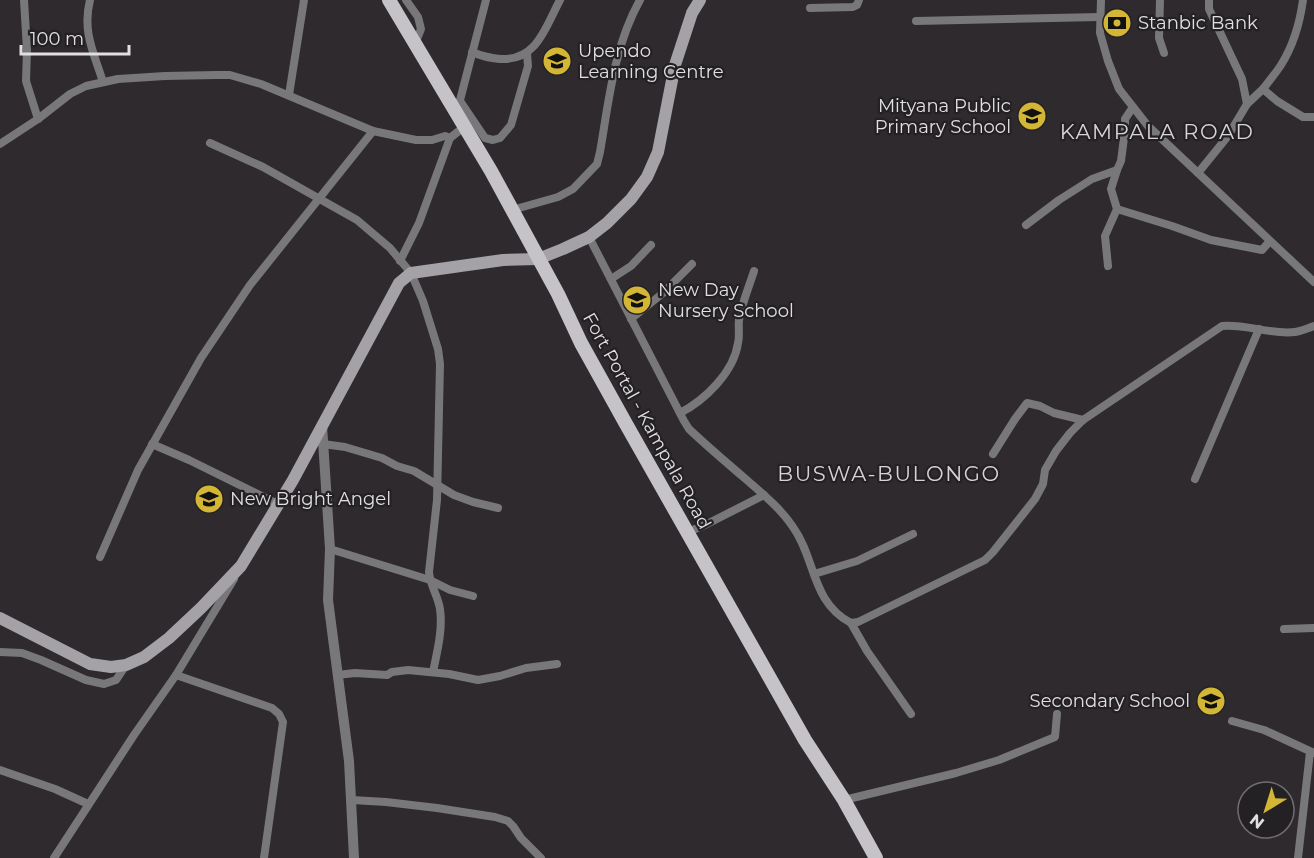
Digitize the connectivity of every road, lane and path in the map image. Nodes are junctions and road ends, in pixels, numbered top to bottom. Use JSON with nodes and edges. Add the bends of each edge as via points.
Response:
{"nodes":[{"id":1,"x":24,"y":0,"type":"edge"},
{"id":2,"x":90,"y":0,"type":"edge"},
{"id":3,"x":304,"y":0,"type":"edge"},
{"id":4,"x":389,"y":0,"type":"edge"},
{"id":5,"x":406,"y":0,"type":"edge"},
{"id":6,"x":486,"y":0,"type":"edge"},
{"id":7,"x":560,"y":0,"type":"edge"},
{"id":8,"x":640,"y":0,"type":"edge"},
{"id":9,"x":700,"y":0,"type":"edge"},
{"id":10,"x":859,"y":0,"type":"edge"},
{"id":11,"x":1101,"y":0,"type":"edge"},
{"id":12,"x":1160,"y":0,"type":"edge"},
{"id":13,"x":1209,"y":0,"type":"edge"},
{"id":14,"x":1303,"y":0,"type":"edge"},
{"id":15,"x":810,"y":8,"type":"dead end"},
{"id":16,"x":1100,"y":17,"type":"junction"},
{"id":17,"x":916,"y":21,"type":"dead end"},
{"id":18,"x":416,"y":44,"type":"junction"},
{"id":19,"x":472,"y":52,"type":"junction"},
{"id":20,"x":527,"y":53,"type":"junction"},
{"id":21,"x":1164,"y":53,"type":"dead end"},
{"id":22,"x":103,"y":82,"type":"junction"},
{"id":23,"x":1263,"y":89,"type":"junction"},
{"id":24,"x":289,"y":95,"type":"junction"},
{"id":25,"x":1247,"y":104,"type":"junction"},
{"id":26,"x":458,"y":107,"type":"junction"},
{"id":27,"x":1133,"y":108,"type":"junction"},
{"id":28,"x":1314,"y":117,"type":"edge"},
{"id":29,"x":38,"y":119,"type":"junction"},
{"id":30,"x":464,"y":128,"type":"junction"},
{"id":31,"x":373,"y":130,"type":"junction"},
{"id":32,"x":450,"y":138,"type":"junction"},
{"id":33,"x":210,"y":143,"type":"dead end"},
{"id":34,"x":0,"y":144,"type":"edge"},
{"id":35,"x":1117,"y":170,"type":"junction"},
{"id":36,"x":1198,"y":173,"type":"junction"},
{"id":37,"x":320,"y":199,"type":"junction"},
{"id":38,"x":1118,"y":209,"type":"junction"},
{"id":39,"x":512,"y":210,"type":"junction"},
{"id":40,"x":1026,"y":225,"type":"dead end"},
{"id":41,"x":589,"y":237,"type":"junction"},
{"id":42,"x":1270,"y":241,"type":"junction"},
{"id":43,"x":651,"y":245,"type":"dead end"},
{"id":44,"x":538,"y":259,"type":"junction"},
{"id":45,"x":400,"y":261,"type":"junction"},
{"id":46,"x":692,"y":264,"type":"dead end"},
{"id":47,"x":1108,"y":266,"type":"dead end"},
{"id":48,"x":754,"y":271,"type":"dead end"},
{"id":49,"x":411,"y":273,"type":"junction"},
{"id":50,"x":611,"y":279,"type":"junction"},
{"id":51,"x":1314,"y":282,"type":"edge"},
{"id":52,"x":632,"y":319,"type":"junction"},
{"id":53,"x":1314,"y":326,"type":"edge"},
{"id":54,"x":1259,"y":329,"type":"junction"},
{"id":55,"x":680,"y":413,"type":"junction"},
{"id":56,"x":1083,"y":420,"type":"junction"},
{"id":57,"x":322,"y":424,"type":"junction"},
{"id":58,"x":153,"y":444,"type":"junction"},
{"id":59,"x":323,"y":444,"type":"junction"},
{"id":60,"x":993,"y":454,"type":"dead end"},
{"id":61,"x":1195,"y":479,"type":"dead end"},
{"id":62,"x":436,"y":485,"type":"junction"},
{"id":63,"x":764,"y":495,"type":"junction"},
{"id":64,"x":278,"y":504,"type":"junction"},
{"id":65,"x":498,"y":508,"type":"dead end"},
{"id":66,"x":688,"y":532,"type":"junction"},
{"id":67,"x":913,"y":534,"type":"dead end"},
{"id":68,"x":330,"y":549,"type":"junction"},
{"id":69,"x":100,"y":557,"type":"dead end"},
{"id":70,"x":242,"y":566,"type":"junction"},
{"id":71,"x":814,"y":574,"type":"junction"},
{"id":72,"x":430,"y":580,"type":"junction"},
{"id":73,"x":473,"y":596,"type":"dead end"},
{"id":74,"x":0,"y":618,"type":"edge"},
{"id":75,"x":850,"y":623,"type":"junction"},
{"id":76,"x":1314,"y":628,"type":"edge"},
{"id":77,"x":1284,"y":629,"type":"dead end"},
{"id":78,"x":0,"y":652,"type":"edge"},
{"id":79,"x":557,"y":664,"type":"dead end"},
{"id":80,"x":126,"y":665,"type":"junction"},
{"id":81,"x":434,"y":672,"type":"junction"},
{"id":82,"x":176,"y":675,"type":"junction"},
{"id":83,"x":337,"y":675,"type":"junction"},
{"id":84,"x":910,"y":714,"type":"dead end"},
{"id":85,"x":1056,"y":714,"type":"dead end"},
{"id":86,"x":1232,"y":721,"type":"dead end"},
{"id":87,"x":1312,"y":753,"type":"edge"},
{"id":88,"x":0,"y":770,"type":"edge"},
{"id":89,"x":351,"y":800,"type":"junction"},
{"id":90,"x":844,"y":800,"type":"junction"},
{"id":91,"x":88,"y":804,"type":"junction"},
{"id":92,"x":54,"y":858,"type":"edge"},
{"id":93,"x":264,"y":858,"type":"edge"},
{"id":94,"x":354,"y":858,"type":"edge"},
{"id":95,"x":541,"y":858,"type":"edge"},
{"id":96,"x":876,"y":858,"type":"edge"},
{"id":97,"x":1298,"y":858,"type":"edge"}],
"edges":[{"from":1,"to":29,"type":"street","via":[[26,81]]},
{"from":2,"to":22,"type":"street","via":[[86,26]]},
{"from":3,"to":24,"type":"street"},
{"from":4,"to":18,"type":"main road","name":"Fort Portal - Kampala Road"},
{"from":5,"to":18,"type":"street","via":[[421,29]]},
{"from":6,"to":19,"type":"street"},
{"from":7,"to":20,"type":"street","via":[[536,45]]},
{"from":8,"to":39,"type":"street","via":[[614,69],[597,164],[573,189]]},
{"from":9,"to":41,"type":"main road","via":[[675,65],[658,152],[647,177],[632,199]]},
{"from":10,"to":15,"type":"street","via":[[853,7]]},
{"from":11,"to":16,"type":"street"},
{"from":12,"to":21,"type":"street","via":[[1159,38]]},
{"from":13,"to":25,"type":"street","via":[[1209,9],[1242,80]]},
{"from":14,"to":23,"type":"street","via":[[1291,43]]},
{"from":16,"to":17,"type":"street"},
{"from":16,"to":27,"type":"street","via":[[1106,55],[1119,89]]},
{"from":18,"to":26,"type":"main road","name":"Fort Portal - Kampala Road"},
{"from":19,"to":20,"type":"street","via":[[505,59]]},
{"from":19,"to":26,"type":"street"},
{"from":20,"to":26,"type":"street","via":[[528,66],[511,125],[500,138],[485,138]]},
{"from":22,"to":24,"type":"street","via":[[230,75]]},
{"from":22,"to":29,"type":"street","via":[[70,94]]},
{"from":23,"to":25,"type":"street"},
{"from":23,"to":28,"type":"street","via":[[1303,117]]},
{"from":24,"to":31,"type":"street"},
{"from":25,"to":36,"type":"street","via":[[1228,136]]},
{"from":26,"to":30,"type":"main road","name":"Fort Portal - Kampala Road"},
{"from":27,"to":35,"type":"street","via":[[1125,118]]},
{"from":27,"to":36,"type":"street"},
{"from":29,"to":34,"type":"street"},
{"from":30,"to":32,"type":"street"},
{"from":30,"to":39,"type":"main road","name":"Fort Portal - Kampala Road"},
{"from":31,"to":32,"type":"street","via":[[416,140]]},
{"from":31,"to":37,"type":"street"},
{"from":32,"to":45,"type":"street","via":[[419,223]]},
{"from":33,"to":37,"type":"street"},
{"from":35,"to":38,"type":"street","via":[[1111,189]]},
{"from":35,"to":40,"type":"street","via":[[1092,179]]},
{"from":36,"to":42,"type":"street"},
{"from":37,"to":45,"type":"street","via":[[357,220]]},
{"from":37,"to":58,"type":"street","via":[[250,285],[201,358]]},
{"from":38,"to":42,"type":"street","via":[[1211,240],[1262,250]]},
{"from":38,"to":47,"type":"street","via":[[1105,236]]},
{"from":39,"to":44,"type":"main road","name":"Fort Portal - Kampala Road"},
{"from":41,"to":44,"type":"main road"},
{"from":41,"to":50,"type":"street"},
{"from":42,"to":51,"type":"street"},
{"from":43,"to":50,"type":"street","via":[[631,266]]},
{"from":44,"to":49,"type":"main road"},
{"from":44,"to":66,"type":"main road","name":"Fort Portal - Kampala Road"},
{"from":45,"to":49,"type":"street"},
{"from":46,"to":52,"type":"street"},
{"from":48,"to":55,"type":"street","via":[[739,318],[739,342],[730,367],[720,381]]},
{"from":49,"to":57,"type":"main road","via":[[392,294]]},
{"from":49,"to":62,"type":"street","via":[[440,364]]},
{"from":50,"to":52,"type":"street"},
{"from":52,"to":55,"type":"street"},
{"from":53,"to":54,"type":"street","via":[[1298,332]]},
{"from":54,"to":56,"type":"street","via":[[1222,326]]},
{"from":54,"to":61,"type":"street"},
{"from":55,"to":63,"type":"street","via":[[689,429]]},
{"from":56,"to":60,"type":"street","via":[[1027,403]]},
{"from":56,"to":75,"type":"street","via":[[1056,450],[1035,499],[985,560]]},
{"from":57,"to":59,"type":"street"},
{"from":57,"to":64,"type":"main road"},
{"from":58,"to":64,"type":"street"},
{"from":58,"to":69,"type":"street"},
{"from":59,"to":62,"type":"street","via":[[382,458]]},
{"from":59,"to":68,"type":"street"},
{"from":62,"to":65,"type":"street","via":[[454,495]]},
{"from":62,"to":72,"type":"street"},
{"from":63,"to":66,"type":"street"},
{"from":63,"to":71,"type":"street","via":[[795,528]]},
{"from":64,"to":70,"type":"main road"},
{"from":66,"to":90,"type":"main road","name":"Fort Portal - Kampala Road","via":[[805,740]]},
{"from":67,"to":71,"type":"street","via":[[857,561]]},
{"from":68,"to":72,"type":"street"},
{"from":68,"to":83,"type":"street","via":[[327,600]]},
{"from":70,"to":80,"type":"main road","via":[[169,638]]},
{"from":70,"to":82,"type":"street"},
{"from":71,"to":75,"type":"street","via":[[824,599]]},
{"from":72,"to":73,"type":"street"},
{"from":72,"to":81,"type":"street","via":[[441,612]]},
{"from":74,"to":80,"type":"main road","via":[[90,664]]},
{"from":75,"to":84,"type":"street"},
{"from":76,"to":77,"type":"street"},
{"from":78,"to":80,"type":"street","via":[[22,653],[104,684],[116,680]]},
{"from":79,"to":81,"type":"street","via":[[478,680]]},
{"from":81,"to":83,"type":"street"},
{"from":82,"to":91,"type":"street"},
{"from":82,"to":93,"type":"street","via":[[272,708],[283,722]]},
{"from":83,"to":89,"type":"street"},
{"from":85,"to":90,"type":"street","via":[[1055,737],[999,760]]},
{"from":86,"to":87,"type":"street","via":[[1264,730]]},
{"from":87,"to":97,"type":"street"},
{"from":88,"to":91,"type":"street"},
{"from":89,"to":94,"type":"street"},
{"from":89,"to":95,"type":"street","via":[[495,817],[508,821]]},
{"from":90,"to":96,"type":"main road","name":"Fort Portal - Kampala Road"},
{"from":91,"to":92,"type":"street"}]}
